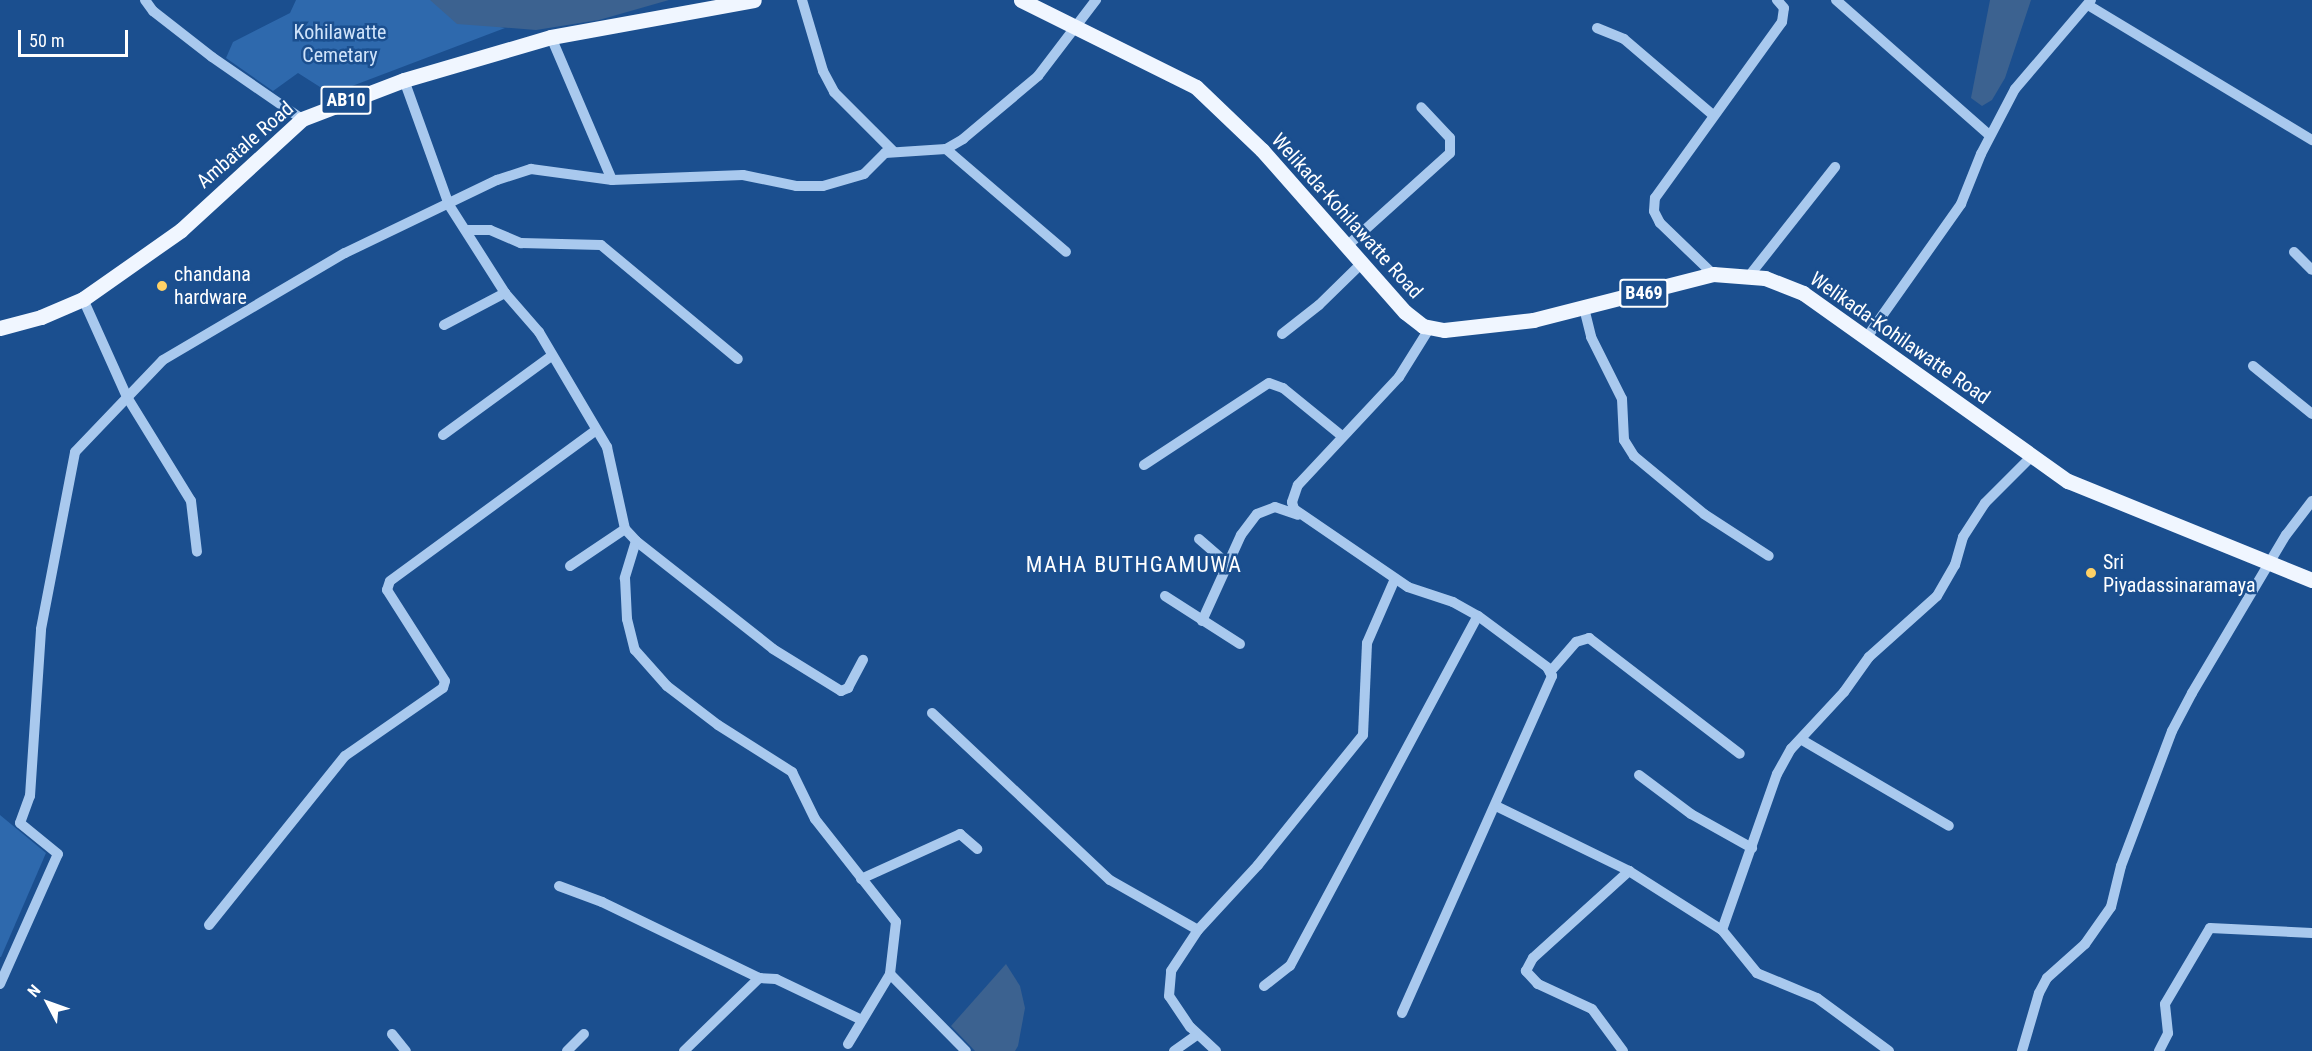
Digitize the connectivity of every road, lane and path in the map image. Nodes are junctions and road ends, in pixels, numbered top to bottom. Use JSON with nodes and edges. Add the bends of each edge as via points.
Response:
{"nodes":[{"id":1,"x":145,"y":0,"type":"edge"},
{"id":2,"x":754,"y":0,"type":"edge"},
{"id":3,"x":802,"y":0,"type":"edge"},
{"id":4,"x":1020,"y":0,"type":"edge"},
{"id":5,"x":1096,"y":0,"type":"edge"},
{"id":6,"x":1777,"y":0,"type":"edge"},
{"id":7,"x":1836,"y":0,"type":"edge"},
{"id":8,"x":2090,"y":2,"type":"edge"},
{"id":9,"x":1597,"y":28,"type":"dead end"},
{"id":10,"x":1076,"y":29,"type":"junction"},
{"id":11,"x":551,"y":37,"type":"junction"},
{"id":12,"x":404,"y":80,"type":"junction"},
{"id":13,"x":1421,"y":107,"type":"dead end"},
{"id":14,"x":1713,"y":115,"type":"junction"},
{"id":15,"x":302,"y":119,"type":"junction"},
{"id":16,"x":1990,"y":136,"type":"junction"},
{"id":17,"x":2312,"y":140,"type":"edge"},
{"id":18,"x":946,"y":149,"type":"junction"},
{"id":19,"x":894,"y":152,"type":"junction"},
{"id":20,"x":1835,"y":167,"type":"dead end"},
{"id":21,"x":612,"y":180,"type":"junction"},
{"id":22,"x":449,"y":205,"type":"junction"},
{"id":23,"x":467,"y":230,"type":"junction"},
{"id":24,"x":1348,"y":245,"type":"junction"},
{"id":25,"x":1066,"y":252,"type":"dead end"},
{"id":26,"x":2294,"y":252,"type":"dead end"},
{"id":27,"x":1363,"y":262,"type":"junction"},
{"id":28,"x":2312,"y":270,"type":"edge"},
{"id":29,"x":1713,"y":274,"type":"junction"},
{"id":30,"x":1749,"y":276,"type":"junction"},
{"id":31,"x":505,"y":293,"type":"junction"},
{"id":32,"x":84,"y":299,"type":"junction"},
{"id":33,"x":1584,"y":308,"type":"junction"},
{"id":34,"x":444,"y":326,"type":"dead end"},
{"id":35,"x":0,"y":328,"type":"edge"},
{"id":36,"x":1429,"y":329,"type":"junction"},
{"id":37,"x":1282,"y":334,"type":"dead end"},
{"id":38,"x":1867,"y":337,"type":"junction"},
{"id":39,"x":550,"y":357,"type":"junction"},
{"id":40,"x":738,"y":359,"type":"dead end"},
{"id":41,"x":2253,"y":366,"type":"dead end"},
{"id":42,"x":127,"y":398,"type":"junction"},
{"id":43,"x":2312,"y":414,"type":"edge"},
{"id":44,"x":596,"y":430,"type":"junction"},
{"id":45,"x":442,"y":435,"type":"dead end"},
{"id":46,"x":1343,"y":437,"type":"junction"},
{"id":47,"x":2031,"y":457,"type":"junction"},
{"id":48,"x":1144,"y":465,"type":"dead end"},
{"id":49,"x":2312,"y":501,"type":"edge"},
{"id":50,"x":1301,"y":517,"type":"junction"},
{"id":51,"x":625,"y":529,"type":"junction"},
{"id":52,"x":1199,"y":539,"type":"dead end"},
{"id":53,"x":636,"y":541,"type":"junction"},
{"id":54,"x":197,"y":552,"type":"dead end"},
{"id":55,"x":1770,"y":556,"type":"dead end"},
{"id":56,"x":1227,"y":563,"type":"junction"},
{"id":57,"x":2269,"y":564,"type":"junction"},
{"id":58,"x":570,"y":566,"type":"dead end"},
{"id":59,"x":1395,"y":579,"type":"junction"},
{"id":60,"x":2312,"y":580,"type":"edge"},
{"id":61,"x":1166,"y":596,"type":"dead end"},
{"id":62,"x":1478,"y":616,"type":"junction"},
{"id":63,"x":1202,"y":621,"type":"junction"},
{"id":64,"x":1240,"y":644,"type":"dead end"},
{"id":65,"x":863,"y":660,"type":"dead end"},
{"id":66,"x":1550,"y":672,"type":"junction"},
{"id":67,"x":932,"y":713,"type":"dead end"},
{"id":68,"x":1802,"y":740,"type":"junction"},
{"id":69,"x":1740,"y":754,"type":"dead end"},
{"id":70,"x":1639,"y":775,"type":"dead end"},
{"id":71,"x":1496,"y":806,"type":"junction"},
{"id":72,"x":1949,"y":826,"type":"dead end"},
{"id":73,"x":1752,"y":848,"type":"junction"},
{"id":74,"x":977,"y":849,"type":"dead end"},
{"id":75,"x":1629,"y":871,"type":"junction"},
{"id":76,"x":861,"y":879,"type":"junction"},
{"id":77,"x":559,"y":886,"type":"dead end"},
{"id":78,"x":209,"y":925,"type":"dead end"},
{"id":79,"x":1198,"y":930,"type":"junction"},
{"id":80,"x":1722,"y":930,"type":"junction"},
{"id":81,"x":2312,"y":933,"type":"edge"},
{"id":82,"x":890,"y":974,"type":"junction"},
{"id":83,"x":759,"y":978,"type":"junction"},
{"id":84,"x":0,"y":984,"type":"edge"},
{"id":85,"x":1264,"y":986,"type":"dead end"},
{"id":86,"x":1402,"y":1013,"type":"dead end"},
{"id":87,"x":862,"y":1020,"type":"junction"},
{"id":88,"x":392,"y":1034,"type":"dead end"},
{"id":89,"x":584,"y":1034,"type":"dead end"},
{"id":90,"x":1197,"y":1035,"type":"junction"},
{"id":91,"x":848,"y":1044,"type":"dead end"},
{"id":92,"x":406,"y":1051,"type":"edge"},
{"id":93,"x":567,"y":1051,"type":"edge"},
{"id":94,"x":684,"y":1051,"type":"edge"},
{"id":95,"x":966,"y":1051,"type":"edge"},
{"id":96,"x":1174,"y":1051,"type":"edge"},
{"id":97,"x":1216,"y":1051,"type":"edge"},
{"id":98,"x":1623,"y":1051,"type":"edge"},
{"id":99,"x":1889,"y":1051,"type":"edge"},
{"id":100,"x":2022,"y":1051,"type":"edge"},
{"id":101,"x":2159,"y":1051,"type":"edge"}],
"edges":[{"from":1,"to":15,"type":"street","via":[[153,11],[212,57]]},
{"from":2,"to":11,"type":"main road","name":"Ambatale Road","number":"AB10"},
{"from":3,"to":19,"type":"street","via":[[823,70],[834,92]]},
{"from":4,"to":10,"type":"main road","name":"Welikada-Kohilawatte Road"},
{"from":5,"to":10,"type":"street"},
{"from":6,"to":14,"type":"street","via":[[1784,8],[1782,22]]},
{"from":7,"to":16,"type":"street"},
{"from":8,"to":16,"type":"street","via":[[2015,89]]},
{"from":8,"to":17,"type":"street"},
{"from":9,"to":14,"type":"street","via":[[1624,39]]},
{"from":10,"to":18,"type":"street","via":[[1024,89]]},
{"from":10,"to":24,"type":"main road","name":"Welikada-Kohilawatte Road","via":[[1196,87],[1262,150]]},
{"from":11,"to":12,"type":"main road","name":"Ambatale Road","number":"AB10"},
{"from":11,"to":21,"type":"street"},
{"from":12,"to":15,"type":"main road","name":"Ambatale Road","number":"AB10"},
{"from":12,"to":22,"type":"street"},
{"from":13,"to":24,"type":"street","via":[[1450,138],[1450,153]]},
{"from":14,"to":29,"type":"street","via":[[1659,189],[1654,211],[1660,223]]},
{"from":15,"to":32,"type":"main road","name":"Ambatale Road","number":"AB10","via":[[181,230]]},
{"from":16,"to":38,"type":"street","via":[[1960,204]]},
{"from":18,"to":19,"type":"street"},
{"from":18,"to":25,"type":"street"},
{"from":19,"to":21,"type":"street","via":[[885,153],[864,174],[823,186],[796,186],[743,175]]},
{"from":20,"to":30,"type":"street"},
{"from":21,"to":22,"type":"street","via":[[531,169],[497,180]]},
{"from":22,"to":23,"type":"street"},
{"from":22,"to":42,"type":"street","via":[[345,253],[163,360]]},
{"from":23,"to":31,"type":"street"},
{"from":23,"to":40,"type":"street","via":[[490,230],[521,243],[601,245]]},
{"from":24,"to":27,"type":"main road","name":"Welikada-Kohilawatte Road"},
{"from":26,"to":28,"type":"street"},
{"from":27,"to":36,"type":"main road","name":"Welikada-Kohilawatte Road","via":[[1411,319]]},
{"from":27,"to":37,"type":"street"},
{"from":29,"to":30,"type":"main road","name":"Welikada-Kohilawatte Road","number":"B469"},
{"from":29,"to":33,"type":"main road","name":"Welikada-Kohilawatte Road","number":"B469"},
{"from":30,"to":38,"type":"main road","name":"Welikada-Kohilawatte Road","number":"B469","via":[[1803,293]]},
{"from":31,"to":34,"type":"street"},
{"from":31,"to":39,"type":"street","via":[[539,332]]},
{"from":32,"to":35,"type":"main road","name":"Ambatale Road","number":"AB10","via":[[41,318]]},
{"from":32,"to":42,"type":"street"},
{"from":33,"to":36,"type":"main road","name":"Welikada-Kohilawatte Road","number":"B469","via":[[1491,327]]},
{"from":33,"to":55,"type":"street","via":[[1591,337],[1622,399],[1624,440],[1634,456],[1704,514]]},
{"from":36,"to":46,"type":"street","via":[[1413,360]]},
{"from":38,"to":47,"type":"main road","name":"Welikada-Kohilawatte Road","number":"B469"},
{"from":39,"to":44,"type":"street"},
{"from":39,"to":45,"type":"street"},
{"from":41,"to":43,"type":"street"},
{"from":42,"to":54,"type":"street","via":[[191,501]]},
{"from":42,"to":84,"type":"street","via":[[75,452],[40,629],[30,796],[20,823],[58,854]]},
{"from":44,"to":51,"type":"street","via":[[607,447]]},
{"from":44,"to":78,"type":"street","via":[[390,581],[387,590],[445,681],[443,688],[345,756]]},
{"from":46,"to":48,"type":"street","via":[[1291,394],[1269,383]]},
{"from":46,"to":50,"type":"street","via":[[1298,485],[1292,502]]},
{"from":47,"to":57,"type":"main road","name":"Welikada-Kohilawatte Road","number":"B469","via":[[2068,481]]},
{"from":47,"to":68,"type":"street","via":[[1974,520],[1937,596],[1869,657]]},
{"from":49,"to":57,"type":"street"},
{"from":50,"to":56,"type":"street","via":[[1275,507],[1257,514]]},
{"from":50,"to":59,"type":"street"},
{"from":51,"to":53,"type":"street"},
{"from":51,"to":58,"type":"street"},
{"from":52,"to":56,"type":"street"},
{"from":53,"to":65,"type":"street","via":[[773,649],[841,691],[848,688]]},
{"from":53,"to":76,"type":"street","via":[[625,578],[627,619],[635,650],[675,693],[792,772],[815,819]]},
{"from":56,"to":63,"type":"street"},
{"from":57,"to":60,"type":"main road","name":"Welikada-Kohilawatte Road","number":"B469"},
{"from":57,"to":100,"type":"street","via":[[2172,731],[2106,917],[2085,944],[2047,978]]},
{"from":59,"to":62,"type":"street"},
{"from":59,"to":79,"type":"street","via":[[1367,643],[1363,735],[1258,865]]},
{"from":61,"to":63,"type":"street"},
{"from":62,"to":66,"type":"street"},
{"from":62,"to":85,"type":"street","via":[[1290,966]]},
{"from":63,"to":64,"type":"street"},
{"from":66,"to":69,"type":"street","via":[[1576,642],[1588,638]]},
{"from":66,"to":71,"type":"street","via":[[1550,686]]},
{"from":67,"to":79,"type":"street","via":[[1110,880]]},
{"from":68,"to":72,"type":"street"},
{"from":68,"to":73,"type":"street","via":[[1791,749],[1777,774]]},
{"from":70,"to":73,"type":"street","via":[[1690,814]]},
{"from":71,"to":75,"type":"street"},
{"from":71,"to":86,"type":"street"},
{"from":73,"to":80,"type":"street"},
{"from":74,"to":76,"type":"street","via":[[960,834]]},
{"from":75,"to":80,"type":"street"},
{"from":75,"to":98,"type":"street","via":[[1533,958],[1526,971],[1538,984],[1592,1009]]},
{"from":76,"to":82,"type":"street","via":[[896,922]]},
{"from":77,"to":83,"type":"street","via":[[602,902]]},
{"from":79,"to":90,"type":"street","via":[[1171,971],[1168,986],[1169,996]]},
{"from":80,"to":99,"type":"street","via":[[1757,973],[1817,998]]},
{"from":81,"to":101,"type":"street","via":[[2210,928],[2165,1004],[2168,1034]]},
{"from":82,"to":87,"type":"street"},
{"from":82,"to":95,"type":"street"},
{"from":83,"to":87,"type":"street","via":[[776,979]]},
{"from":83,"to":94,"type":"street"},
{"from":87,"to":91,"type":"street"},
{"from":88,"to":92,"type":"street"},
{"from":89,"to":93,"type":"street"},
{"from":90,"to":96,"type":"street"},
{"from":90,"to":97,"type":"street"}]}
